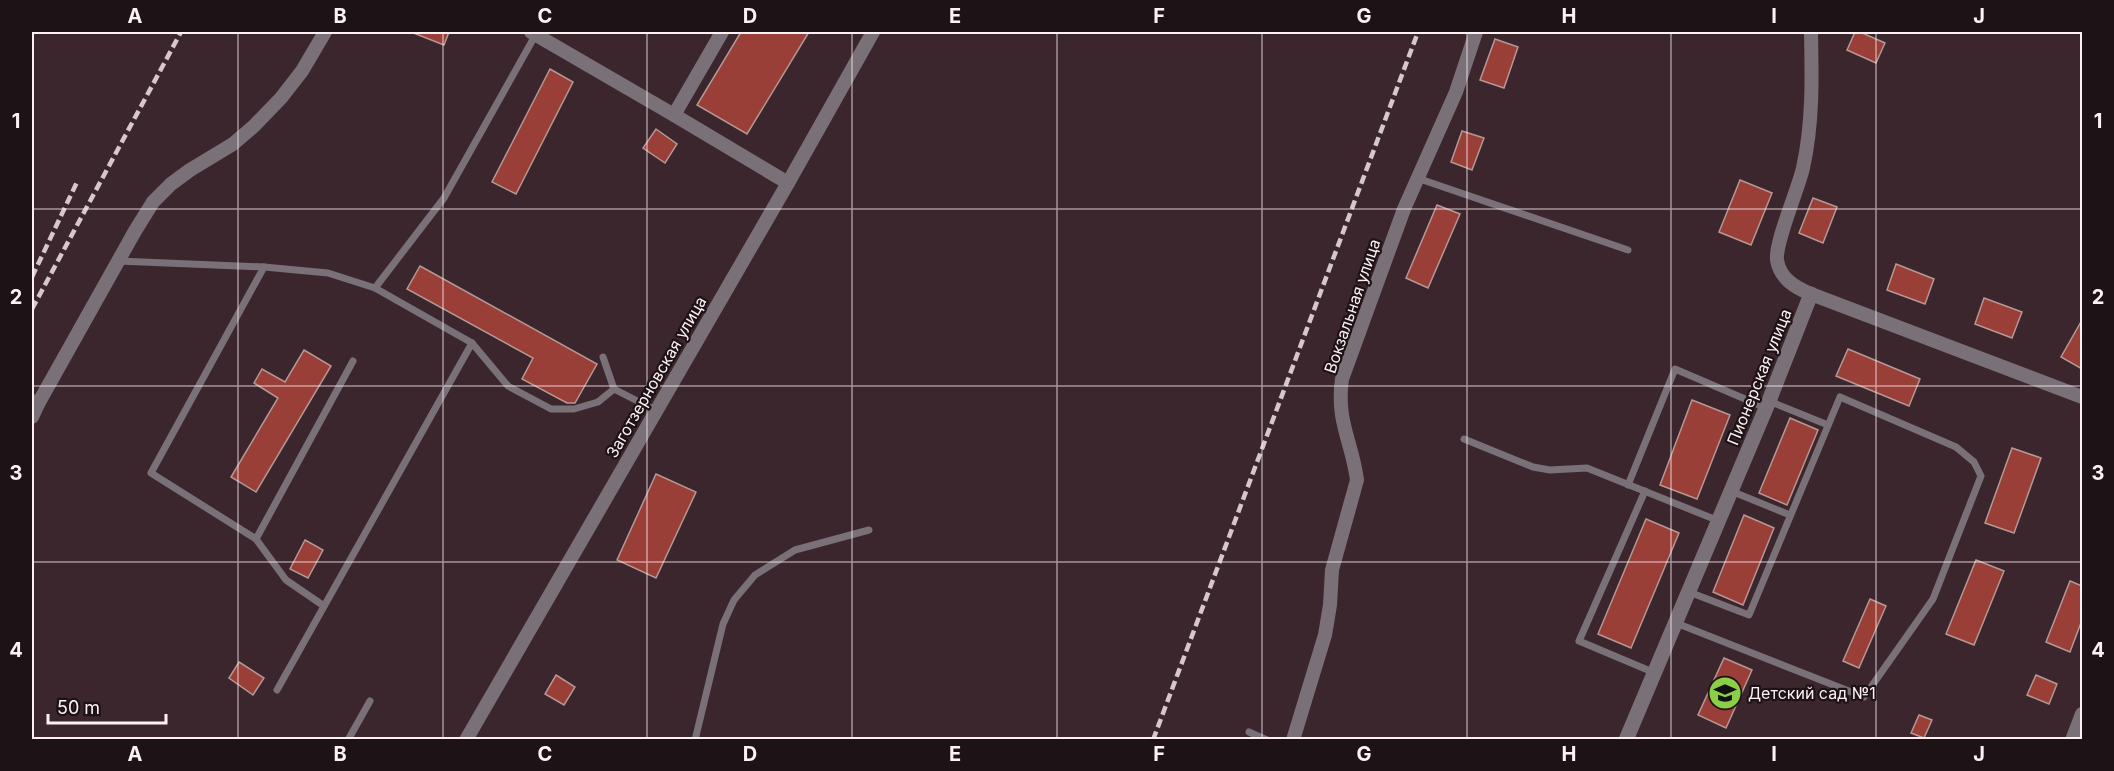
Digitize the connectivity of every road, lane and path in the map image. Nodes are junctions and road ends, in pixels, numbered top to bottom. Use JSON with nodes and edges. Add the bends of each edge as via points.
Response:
{"nodes":[{"id":1,"x":325,"y":32,"type":"edge"},
{"id":2,"x":722,"y":32,"type":"edge"},
{"id":3,"x":873,"y":32,"type":"edge"},
{"id":4,"x":1476,"y":32,"type":"edge"},
{"id":5,"x":1811,"y":32,"type":"edge"},
{"id":6,"x":534,"y":33,"type":"edge"},
{"id":7,"x":674,"y":115,"type":"junction"},
{"id":8,"x":1418,"y":178,"type":"junction"},
{"id":9,"x":788,"y":183,"type":"junction"},
{"id":10,"x":1628,"y":250,"type":"dead end"},
{"id":11,"x":118,"y":261,"type":"junction"},
{"id":12,"x":264,"y":267,"type":"junction"},
{"id":13,"x":375,"y":288,"type":"junction"},
{"id":14,"x":1811,"y":294,"type":"junction"},
{"id":15,"x":472,"y":342,"type":"junction"},
{"id":16,"x":603,"y":357,"type":"dead end"},
{"id":17,"x":353,"y":361,"type":"dead end"},
{"id":18,"x":614,"y":389,"type":"junction"},
{"id":19,"x":2082,"y":397,"type":"edge"},
{"id":20,"x":1768,"y":405,"type":"junction"},
{"id":21,"x":34,"y":407,"type":"edge"},
{"id":22,"x":655,"y":410,"type":"junction"},
{"id":23,"x":1828,"y":425,"type":"junction"},
{"id":24,"x":1464,"y":440,"type":"dead end"},
{"id":25,"x":1628,"y":484,"type":"junction"},
{"id":26,"x":1645,"y":491,"type":"junction"},
{"id":27,"x":1731,"y":491,"type":"junction"},
{"id":28,"x":1790,"y":514,"type":"junction"},
{"id":29,"x":1719,"y":521,"type":"junction"},
{"id":30,"x":869,"y":530,"type":"dead end"},
{"id":31,"x":256,"y":539,"type":"junction"},
{"id":32,"x":1689,"y":592,"type":"junction"},
{"id":33,"x":324,"y":606,"type":"junction"},
{"id":34,"x":1676,"y":623,"type":"junction"},
{"id":35,"x":1655,"y":673,"type":"junction"},
{"id":36,"x":277,"y":690,"type":"dead end"},
{"id":37,"x":370,"y":701,"type":"dead end"},
{"id":38,"x":2082,"y":714,"type":"edge"},
{"id":39,"x":1249,"y":732,"type":"dead end"},
{"id":40,"x":348,"y":740,"type":"edge"},
{"id":41,"x":466,"y":740,"type":"edge"},
{"id":42,"x":695,"y":740,"type":"edge"},
{"id":43,"x":1267,"y":740,"type":"edge"},
{"id":44,"x":1293,"y":740,"type":"edge"},
{"id":45,"x":1626,"y":740,"type":"edge"},
{"id":46,"x":2072,"y":740,"type":"edge"}],
"edges":[{"from":1,"to":11,"type":"street","via":[[302,71],[254,126],[171,184],[153,202]]},
{"from":2,"to":7,"type":"street"},
{"from":3,"to":9,"type":"street","name":"Заготзерновская улица"},
{"from":4,"to":8,"type":"street","name":"Вокзальная улица","via":[[1456,92]]},
{"from":5,"to":14,"type":"street","via":[[1808,141],[1777,260],[1784,277]]},
{"from":6,"to":7,"type":"street"},
{"from":6,"to":13,"type":"lane","via":[[444,198]]},
{"from":7,"to":9,"type":"street"},
{"from":8,"to":10,"type":"lane"},
{"from":8,"to":44,"type":"street","name":"Вокзальная улица","via":[[1342,380],[1342,421],[1357,480],[1332,570],[1325,635]]},
{"from":9,"to":22,"type":"street","name":"Заготзерновская улица"},
{"from":11,"to":12,"type":"lane"},
{"from":11,"to":21,"type":"street"},
{"from":12,"to":13,"type":"lane","via":[[328,273]]},
{"from":12,"to":31,"type":"lane","via":[[151,473]]},
{"from":13,"to":15,"type":"lane"},
{"from":14,"to":19,"type":"street","name":"Пионерская улица"},
{"from":14,"to":20,"type":"street","name":"Пионерская улица"},
{"from":15,"to":18,"type":"lane","via":[[508,386],[551,409],[574,409],[598,402]]},
{"from":15,"to":33,"type":"lane"},
{"from":16,"to":18,"type":"lane"},
{"from":17,"to":31,"type":"lane"},
{"from":18,"to":22,"type":"lane"},
{"from":20,"to":23,"type":"lane"},
{"from":20,"to":25,"type":"lane","via":[[1675,369]]},
{"from":20,"to":27,"type":"street","name":"Пионерская улица"},
{"from":22,"to":41,"type":"street","name":"Заготзерновская улица"},
{"from":23,"to":28,"type":"lane"},
{"from":23,"to":34,"type":"lane","via":[[1840,397],[1956,447],[1974,462],[1981,476],[1933,599],[1864,697]]},
{"from":24,"to":25,"type":"lane","via":[[1533,467],[1587,468]]},
{"from":25,"to":26,"type":"lane"},
{"from":26,"to":29,"type":"lane"},
{"from":26,"to":35,"type":"lane","via":[[1580,641]]},
{"from":27,"to":28,"type":"lane"},
{"from":27,"to":29,"type":"street","name":"Пионерская улица"},
{"from":28,"to":32,"type":"lane","via":[[1749,615]]},
{"from":29,"to":32,"type":"street","name":"Пионерская улица"},
{"from":30,"to":42,"type":"lane","via":[[795,550],[755,575],[734,600],[723,624]]},
{"from":31,"to":33,"type":"lane","via":[[286,580]]},
{"from":32,"to":34,"type":"street","name":"Пионерская улица"},
{"from":33,"to":36,"type":"lane"},
{"from":34,"to":35,"type":"street","name":"Пионерская улица"},
{"from":35,"to":45,"type":"street","name":"Пионерская улица"},
{"from":37,"to":40,"type":"lane"},
{"from":38,"to":46,"type":"street"},
{"from":39,"to":43,"type":"lane"}]}
